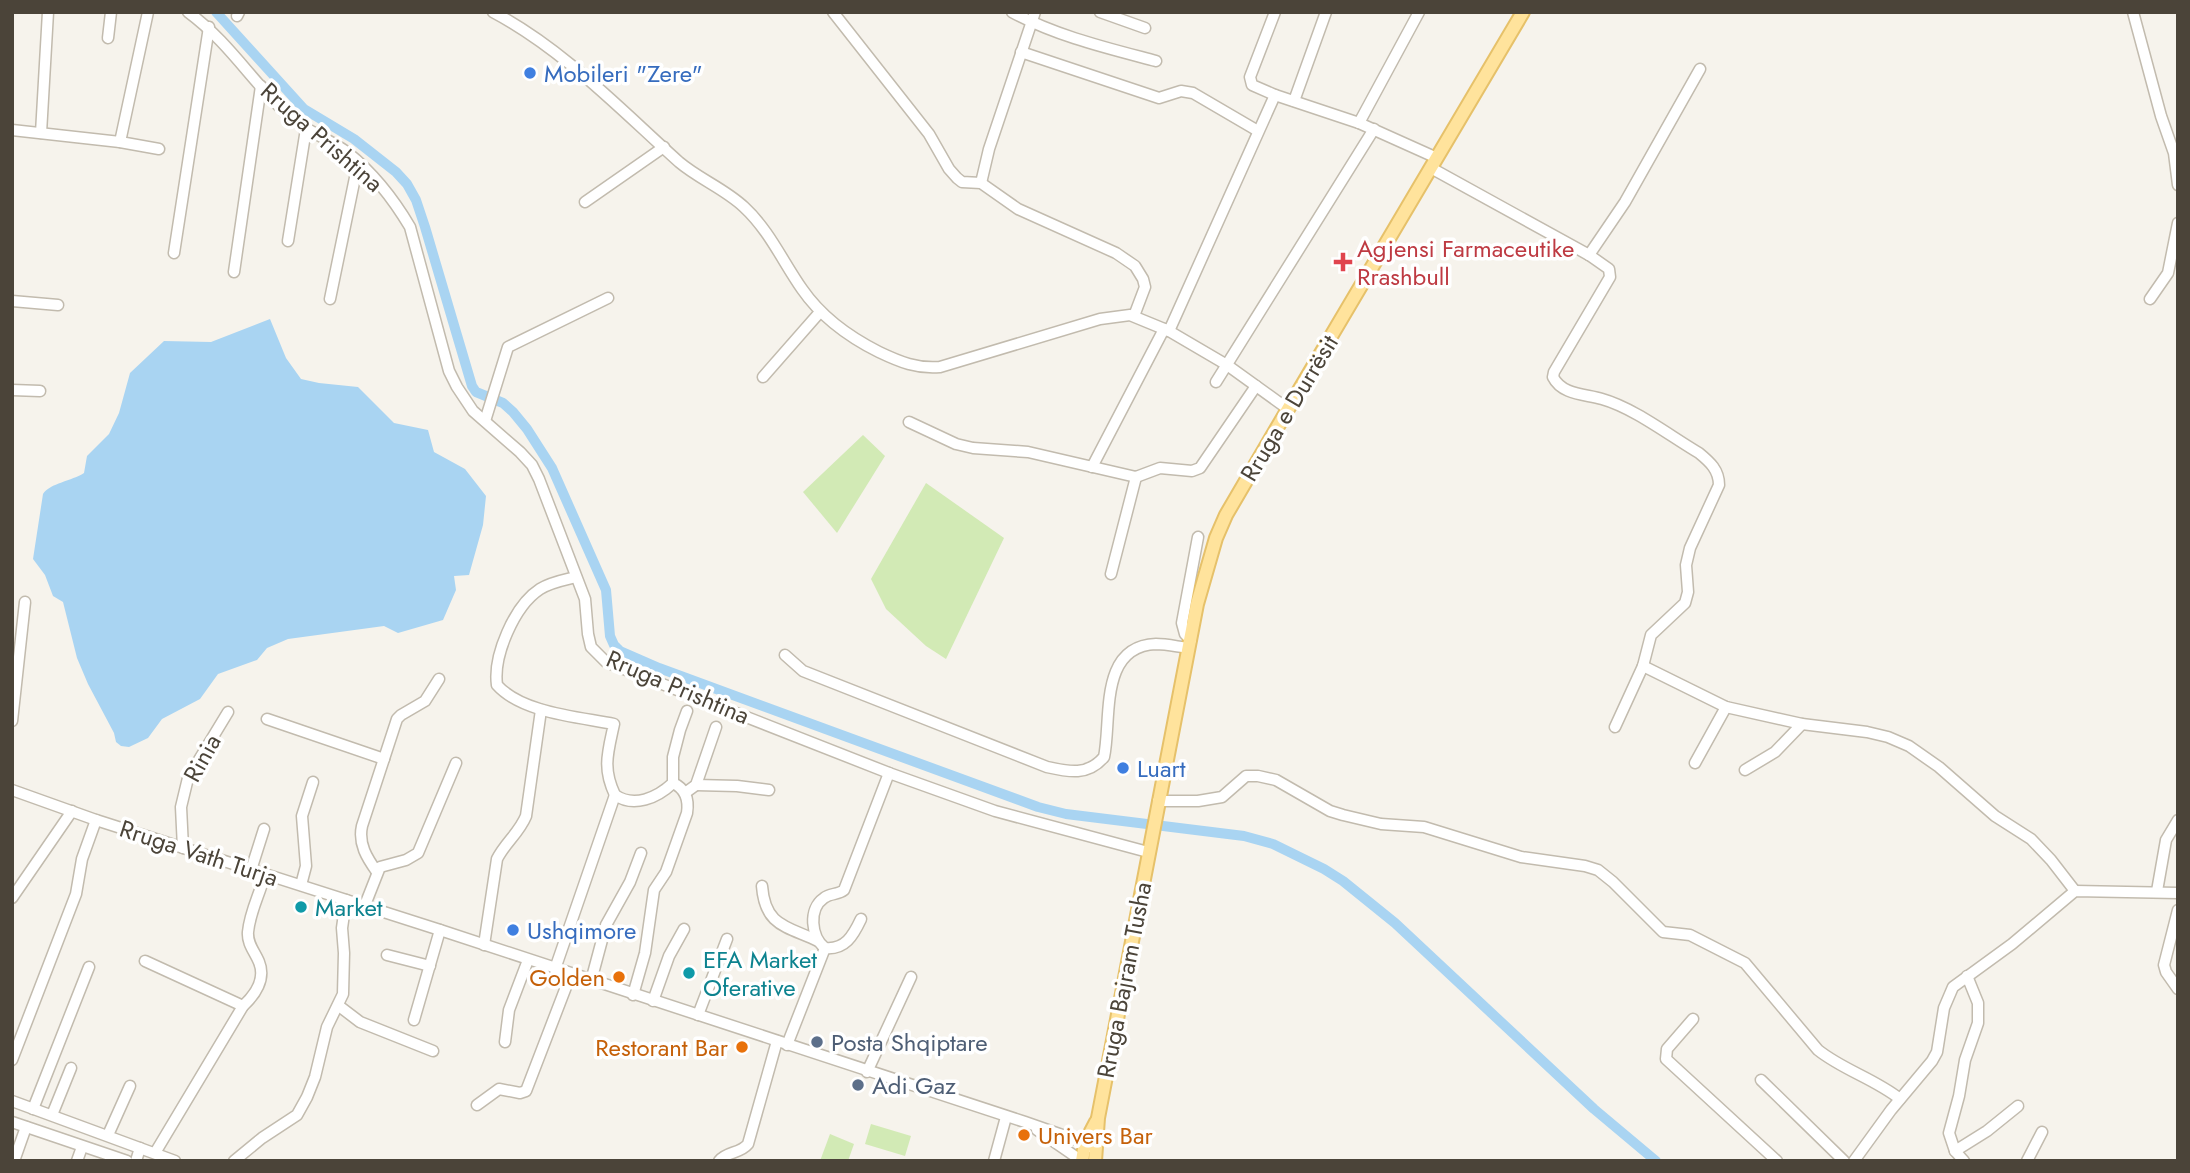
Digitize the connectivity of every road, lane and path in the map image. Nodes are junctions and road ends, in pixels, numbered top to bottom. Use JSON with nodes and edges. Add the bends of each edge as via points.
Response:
{"nodes":[{"id":1,"x":48,"y":12,"type":"edge"},
{"id":2,"x":111,"y":12,"type":"edge"},
{"id":3,"x":148,"y":12,"type":"edge"},
{"id":4,"x":188,"y":12,"type":"edge"},
{"id":5,"x":493,"y":12,"type":"edge"},
{"id":6,"x":834,"y":12,"type":"edge"},
{"id":7,"x":1012,"y":12,"type":"edge"},
{"id":8,"x":1100,"y":12,"type":"edge"},
{"id":9,"x":1275,"y":12,"type":"edge"},
{"id":10,"x":1326,"y":12,"type":"edge"},
{"id":11,"x":1419,"y":12,"type":"edge"},
{"id":12,"x":1523,"y":12,"type":"edge"},
{"id":13,"x":2133,"y":12,"type":"edge"},
{"id":14,"x":1033,"y":17,"type":"edge"},
{"id":15,"x":208,"y":27,"type":"junction"},
{"id":16,"x":1144,"y":28,"type":"dead end"},
{"id":17,"x":108,"y":38,"type":"dead end"},
{"id":18,"x":1021,"y":52,"type":"junction"},
{"id":19,"x":1156,"y":61,"type":"dead end"},
{"id":20,"x":1700,"y":69,"type":"dead end"},
{"id":21,"x":261,"y":86,"type":"junction"},
{"id":22,"x":1275,"y":95,"type":"junction"},
{"id":23,"x":1294,"y":101,"type":"junction"},
{"id":24,"x":1359,"y":123,"type":"junction"},
{"id":25,"x":306,"y":129,"type":"junction"},
{"id":26,"x":12,"y":130,"type":"edge"},
{"id":27,"x":1374,"y":130,"type":"junction"},
{"id":28,"x":1258,"y":131,"type":"junction"},
{"id":29,"x":41,"y":132,"type":"junction"},
{"id":30,"x":120,"y":142,"type":"junction"},
{"id":31,"x":664,"y":147,"type":"junction"},
{"id":32,"x":159,"y":149,"type":"dead end"},
{"id":33,"x":358,"y":163,"type":"junction"},
{"id":34,"x":1434,"y":163,"type":"junction"},
{"id":35,"x":981,"y":183,"type":"junction"},
{"id":36,"x":2178,"y":185,"type":"edge"},
{"id":37,"x":585,"y":202,"type":"dead end"},
{"id":38,"x":2178,"y":223,"type":"edge"},
{"id":39,"x":288,"y":241,"type":"dead end"},
{"id":40,"x":174,"y":253,"type":"dead end"},
{"id":41,"x":1590,"y":255,"type":"junction"},
{"id":42,"x":234,"y":272,"type":"dead end"},
{"id":43,"x":2173,"y":275,"type":"edge"},
{"id":44,"x":608,"y":298,"type":"dead end"},
{"id":45,"x":330,"y":299,"type":"dead end"},
{"id":46,"x":2150,"y":299,"type":"dead end"},
{"id":47,"x":12,"y":301,"type":"edge"},
{"id":48,"x":58,"y":304,"type":"dead end"},
{"id":49,"x":820,"y":312,"type":"junction"},
{"id":50,"x":1134,"y":316,"type":"junction"},
{"id":51,"x":1167,"y":330,"type":"junction"},
{"id":52,"x":1227,"y":365,"type":"junction"},
{"id":53,"x":763,"y":377,"type":"dead end"},
{"id":54,"x":1216,"y":382,"type":"dead end"},
{"id":55,"x":1256,"y":386,"type":"junction"},
{"id":56,"x":12,"y":390,"type":"edge"},
{"id":57,"x":40,"y":391,"type":"dead end"},
{"id":58,"x":1287,"y":410,"type":"junction"},
{"id":59,"x":485,"y":421,"type":"junction"},
{"id":60,"x":909,"y":422,"type":"dead end"},
{"id":61,"x":1092,"y":467,"type":"junction"},
{"id":62,"x":1136,"y":477,"type":"junction"},
{"id":63,"x":1198,"y":537,"type":"dead end"},
{"id":64,"x":1111,"y":574,"type":"dead end"},
{"id":65,"x":576,"y":577,"type":"junction"},
{"id":66,"x":25,"y":602,"type":"dead end"},
{"id":67,"x":1190,"y":644,"type":"junction"},
{"id":68,"x":785,"y":655,"type":"dead end"},
{"id":69,"x":1643,"y":666,"type":"junction"},
{"id":70,"x":439,"y":679,"type":"dead end"},
{"id":71,"x":1726,"y":707,"type":"junction"},
{"id":72,"x":541,"y":710,"type":"junction"},
{"id":73,"x":687,"y":711,"type":"dead end"},
{"id":74,"x":228,"y":712,"type":"dead end"},
{"id":75,"x":267,"y":719,"type":"dead end"},
{"id":76,"x":12,"y":721,"type":"edge"},
{"id":77,"x":1802,"y":724,"type":"junction"},
{"id":78,"x":716,"y":727,"type":"dead end"},
{"id":79,"x":1615,"y":727,"type":"dead end"},
{"id":80,"x":384,"y":759,"type":"junction"},
{"id":81,"x":456,"y":763,"type":"dead end"},
{"id":82,"x":1695,"y":763,"type":"dead end"},
{"id":83,"x":1745,"y":770,"type":"dead end"},
{"id":84,"x":889,"y":773,"type":"junction"},
{"id":85,"x":313,"y":782,"type":"dead end"},
{"id":86,"x":673,"y":783,"type":"junction"},
{"id":87,"x":696,"y":785,"type":"junction"},
{"id":88,"x":12,"y":790,"type":"edge"},
{"id":89,"x":769,"y":790,"type":"dead end"},
{"id":90,"x":685,"y":793,"type":"junction"},
{"id":91,"x":615,"y":795,"type":"junction"},
{"id":92,"x":1157,"y":803,"type":"junction"},
{"id":93,"x":72,"y":811,"type":"junction"},
{"id":94,"x":96,"y":820,"type":"junction"},
{"id":95,"x":2178,"y":820,"type":"edge"},
{"id":96,"x":264,"y":829,"type":"dead end"},
{"id":97,"x":1149,"y":847,"type":"junction"},
{"id":98,"x":183,"y":848,"type":"junction"},
{"id":99,"x":640,"y":853,"type":"dead end"},
{"id":100,"x":251,"y":870,"type":"junction"},
{"id":101,"x":377,"y":872,"type":"junction"},
{"id":102,"x":265,"y":874,"type":"junction"},
{"id":103,"x":301,"y":885,"type":"junction"},
{"id":104,"x":762,"y":886,"type":"dead end"},
{"id":105,"x":2076,"y":891,"type":"junction"},
{"id":106,"x":2157,"y":891,"type":"junction"},
{"id":107,"x":2177,"y":895,"type":"edge"},
{"id":108,"x":12,"y":898,"type":"edge"},
{"id":109,"x":346,"y":900,"type":"junction"},
{"id":110,"x":365,"y":905,"type":"junction"},
{"id":111,"x":2178,"y":910,"type":"edge"},
{"id":112,"x":861,"y":919,"type":"dead end"},
{"id":113,"x":684,"y":929,"type":"dead end"},
{"id":114,"x":440,"y":930,"type":"junction"},
{"id":115,"x":727,"y":939,"type":"dead end"},
{"id":116,"x":484,"y":945,"type":"junction"},
{"id":117,"x":821,"y":945,"type":"junction"},
{"id":118,"x":387,"y":954,"type":"dead end"},
{"id":119,"x":528,"y":960,"type":"junction"},
{"id":120,"x":145,"y":961,"type":"dead end"},
{"id":121,"x":430,"y":966,"type":"junction"},
{"id":122,"x":89,"y":967,"type":"dead end"},
{"id":123,"x":555,"y":969,"type":"junction"},
{"id":124,"x":571,"y":974,"type":"junction"},
{"id":125,"x":1967,"y":976,"type":"junction"},
{"id":126,"x":911,"y":977,"type":"dead end"},
{"id":127,"x":592,"y":981,"type":"junction"},
{"id":128,"x":2178,"y":989,"type":"edge"},
{"id":129,"x":633,"y":995,"type":"junction"},
{"id":130,"x":653,"y":1001,"type":"junction"},
{"id":131,"x":243,"y":1006,"type":"junction"},
{"id":132,"x":339,"y":1006,"type":"junction"},
{"id":133,"x":698,"y":1015,"type":"junction"},
{"id":134,"x":1693,"y":1019,"type":"dead end"},
{"id":135,"x":414,"y":1020,"type":"dead end"},
{"id":136,"x":505,"y":1042,"type":"dead end"},
{"id":137,"x":782,"y":1043,"type":"junction"},
{"id":138,"x":433,"y":1051,"type":"dead end"},
{"id":139,"x":12,"y":1060,"type":"edge"},
{"id":140,"x":71,"y":1069,"type":"dead end"},
{"id":141,"x":867,"y":1072,"type":"junction"},
{"id":142,"x":1761,"y":1080,"type":"dead end"},
{"id":143,"x":130,"y":1086,"type":"dead end"},
{"id":144,"x":1900,"y":1099,"type":"junction"},
{"id":145,"x":12,"y":1101,"type":"edge"},
{"id":146,"x":477,"y":1105,"type":"dead end"},
{"id":147,"x":2018,"y":1106,"type":"dead end"},
{"id":148,"x":33,"y":1109,"type":"junction"},
{"id":149,"x":52,"y":1115,"type":"junction"},
{"id":150,"x":1006,"y":1117,"type":"junction"},
{"id":151,"x":1098,"y":1118,"type":"junction"},
{"id":152,"x":12,"y":1122,"type":"edge"},
{"id":153,"x":72,"y":1122,"type":"junction"},
{"id":154,"x":1025,"y":1122,"type":"junction"},
{"id":155,"x":26,"y":1128,"type":"junction"},
{"id":156,"x":2042,"y":1132,"type":"dead end"},
{"id":157,"x":108,"y":1135,"type":"junction"},
{"id":158,"x":66,"y":1141,"type":"junction"},
{"id":159,"x":1085,"y":1143,"type":"junction"},
{"id":160,"x":82,"y":1147,"type":"junction"},
{"id":161,"x":140,"y":1148,"type":"junction"},
{"id":162,"x":1955,"y":1151,"type":"junction"},
{"id":163,"x":155,"y":1153,"type":"junction"},
{"id":164,"x":1096,"y":1156,"type":"edge"},
{"id":165,"x":14,"y":1161,"type":"edge"},
{"id":166,"x":77,"y":1161,"type":"edge"},
{"id":167,"x":127,"y":1161,"type":"edge"},
{"id":168,"x":136,"y":1161,"type":"edge"},
{"id":169,"x":175,"y":1161,"type":"edge"},
{"id":170,"x":234,"y":1161,"type":"edge"},
{"id":171,"x":719,"y":1161,"type":"edge"},
{"id":172,"x":994,"y":1161,"type":"edge"},
{"id":173,"x":1082,"y":1161,"type":"edge"},
{"id":174,"x":1777,"y":1161,"type":"edge"},
{"id":175,"x":1844,"y":1161,"type":"edge"},
{"id":176,"x":1854,"y":1161,"type":"edge"},
{"id":177,"x":1964,"y":1161,"type":"edge"},
{"id":178,"x":2027,"y":1161,"type":"edge"}],
"edges":[{"from":1,"to":29,"type":"street"},
{"from":2,"to":17,"type":"street"},
{"from":3,"to":30,"type":"street"},
{"from":4,"to":15,"type":"street","name":"Rruga Prishtina"},
{"from":5,"to":31,"type":"street","via":[[544,43]]},
{"from":6,"to":35,"type":"street","via":[[929,134],[949,169],[962,182]]},
{"from":7,"to":14,"type":"street"},
{"from":8,"to":16,"type":"street"},
{"from":9,"to":22,"type":"street","via":[[1250,80],[1256,88]]},
{"from":10,"to":23,"type":"street"},
{"from":11,"to":24,"type":"street"},
{"from":12,"to":34,"type":"main road","name":"Rruga e Durrësit"},
{"from":13,"to":36,"type":"street","via":[[2174,153]]},
{"from":14,"to":18,"type":"street"},
{"from":14,"to":19,"type":"street","via":[[1087,42]]},
{"from":15,"to":21,"type":"street","name":"Rruga Prishtina"},
{"from":15,"to":40,"type":"street"},
{"from":18,"to":28,"type":"street","via":[[1159,98],[1181,91],[1192,93]]},
{"from":18,"to":35,"type":"street"},
{"from":20,"to":41,"type":"street"},
{"from":21,"to":25,"type":"street","name":"Rruga Prishtina"},
{"from":21,"to":42,"type":"street"},
{"from":22,"to":23,"type":"street"},
{"from":22,"to":28,"type":"street"},
{"from":23,"to":24,"type":"street"},
{"from":24,"to":27,"type":"street"},
{"from":25,"to":33,"type":"street","name":"Rruga Prishtina"},
{"from":25,"to":39,"type":"street"},
{"from":26,"to":29,"type":"street"},
{"from":27,"to":34,"type":"street"},
{"from":27,"to":52,"type":"street"},
{"from":28,"to":51,"type":"street"},
{"from":29,"to":30,"type":"street"},
{"from":30,"to":32,"type":"street"},
{"from":31,"to":37,"type":"street"},
{"from":31,"to":49,"type":"street","via":[[753,215]]},
{"from":33,"to":45,"type":"street"},
{"from":33,"to":59,"type":"street","name":"Rruga Prishtina","via":[[383,188],[410,228],[449,371],[465,401]]},
{"from":34,"to":41,"type":"street"},
{"from":34,"to":58,"type":"main road","name":"Rruga e Durrësit"},
{"from":35,"to":50,"type":"street","via":[[1018,209],[1116,253],[1135,267],[1145,287]]},
{"from":38,"to":43,"type":"street"},
{"from":41,"to":69,"type":"street","via":[[1609,268],[1609,276],[1555,372],[1556,384],[1632,413],[1699,453],[1719,476],[1688,556],[1685,603],[1651,635]]},
{"from":43,"to":46,"type":"street"},
{"from":44,"to":59,"type":"street","via":[[508,347]]},
{"from":47,"to":48,"type":"street"},
{"from":49,"to":50,"type":"street","via":[[870,347],[926,368],[1100,319]]},
{"from":49,"to":53,"type":"street"},
{"from":50,"to":51,"type":"street"},
{"from":51,"to":52,"type":"street"},
{"from":51,"to":61,"type":"street"},
{"from":52,"to":54,"type":"street"},
{"from":52,"to":55,"type":"street"},
{"from":55,"to":58,"type":"street"},
{"from":55,"to":62,"type":"street","via":[[1200,468],[1160,468]]},
{"from":56,"to":57,"type":"street"},
{"from":58,"to":67,"type":"main road","name":"Rruga e Durrësit","via":[[1216,538]]},
{"from":59,"to":65,"type":"street","name":"Rruga Prishtina","via":[[531,465]]},
{"from":60,"to":61,"type":"street","via":[[956,444],[1028,452]]},
{"from":61,"to":62,"type":"street"},
{"from":62,"to":64,"type":"street"},
{"from":63,"to":67,"type":"street","via":[[1182,624]]},
{"from":65,"to":72,"type":"street","via":[[552,583],[529,599],[497,661],[497,685],[504,693]]},
{"from":65,"to":84,"type":"street","name":"Rruga Prishtina","via":[[585,599],[591,647],[606,662]]},
{"from":66,"to":76,"type":"street"},
{"from":67,"to":68,"type":"street","via":[[1155,644],[1124,659],[1114,673],[1104,757],[1090,769],[1073,772],[1047,767],[803,671]]},
{"from":67,"to":92,"type":"main road","name":"Rruga e Durrësit"},
{"from":69,"to":71,"type":"street"},
{"from":69,"to":79,"type":"street"},
{"from":70,"to":80,"type":"street","via":[[425,701],[397,719]]},
{"from":71,"to":77,"type":"street"},
{"from":71,"to":82,"type":"street"},
{"from":72,"to":91,"type":"street","via":[[614,724],[606,762]]},
{"from":72,"to":116,"type":"street","via":[[526,816],[497,859]]},
{"from":73,"to":86,"type":"street","via":[[673,758]]},
{"from":74,"to":98,"type":"street","name":"Rinia","via":[[188,778],[181,807]]},
{"from":75,"to":80,"type":"street"},
{"from":77,"to":83,"type":"street","via":[[1775,752]]},
{"from":77,"to":105,"type":"street","via":[[1867,732],[1909,746],[1995,816],[2031,839]]},
{"from":78,"to":87,"type":"street"},
{"from":80,"to":101,"type":"street","via":[[360,831],[364,850]]},
{"from":81,"to":101,"type":"street","via":[[418,853]]},
{"from":84,"to":97,"type":"street","name":"Rruga Prishtina","via":[[995,811]]},
{"from":84,"to":117,"type":"street","via":[[845,890],[824,898],[816,908],[813,928]]},
{"from":85,"to":103,"type":"street","via":[[302,816],[306,866]]},
{"from":86,"to":90,"type":"street"},
{"from":86,"to":91,"type":"street","via":[[639,801]]},
{"from":87,"to":89,"type":"street"},
{"from":87,"to":90,"type":"street"},
{"from":88,"to":93,"type":"street","name":"Rruga Vath Turja"},
{"from":90,"to":129,"type":"street","via":[[687,813],[666,872],[654,890],[645,953]]},
{"from":91,"to":123,"type":"street"},
{"from":92,"to":97,"type":"main road","name":"Rruga e Durrësit"},
{"from":92,"to":144,"type":"street","via":[[1222,797],[1246,776],[1258,776],[1276,780],[1343,815],[1424,827],[1521,857],[1598,870],[1663,932],[1690,935],[1745,963],[1818,1050]]},
{"from":93,"to":94,"type":"street","name":"Rruga Vath Turja"},
{"from":93,"to":108,"type":"street"},
{"from":94,"to":98,"type":"street","name":"Rruga Vath Turja"},
{"from":94,"to":139,"type":"street","via":[[76,894]]},
{"from":95,"to":106,"type":"street","via":[[2166,840]]},
{"from":96,"to":100,"type":"street"},
{"from":97,"to":151,"type":"main road","name":"Rruga Bajram Tusha"},
{"from":98,"to":100,"type":"street","name":"Rruga Vath Turja"},
{"from":99,"to":127,"type":"street","via":[[606,925]]},
{"from":100,"to":102,"type":"street","name":"Rruga Vath Turja"},
{"from":101,"to":110,"type":"street"},
{"from":102,"to":103,"type":"street","name":"Rruga Vath Turja"},
{"from":102,"to":131,"type":"street","via":[[250,913],[247,936],[260,964],[260,980]]},
{"from":103,"to":109,"type":"street","name":"Rruga Vath Turja"},
{"from":104,"to":117,"type":"street","via":[[768,914]]},
{"from":105,"to":106,"type":"street"},
{"from":105,"to":125,"type":"street"},
{"from":106,"to":107,"type":"street"},
{"from":109,"to":110,"type":"street","name":"Rruga Vath Turja"},
{"from":109,"to":132,"type":"street","via":[[344,984]]},
{"from":110,"to":114,"type":"street","name":"Rruga Vath Turja"},
{"from":111,"to":128,"type":"street","via":[[2164,965]]},
{"from":112,"to":117,"type":"street","via":[[848,942],[832,948]]},
{"from":113,"to":130,"type":"street"},
{"from":114,"to":116,"type":"street","name":"Rruga Vath Turja"},
{"from":114,"to":121,"type":"street"},
{"from":115,"to":133,"type":"street"},
{"from":116,"to":119,"type":"street","name":"Rruga Vath Turja"},
{"from":117,"to":137,"type":"street"},
{"from":118,"to":121,"type":"street"},
{"from":119,"to":123,"type":"street","name":"Rruga Vath Turja"},
{"from":119,"to":136,"type":"street","via":[[509,1010]]},
{"from":120,"to":131,"type":"street"},
{"from":121,"to":135,"type":"street"},
{"from":122,"to":148,"type":"street"},
{"from":123,"to":124,"type":"street","name":"Rruga Vath Turja"},
{"from":124,"to":127,"type":"street","name":"Rruga Vath Turja"},
{"from":124,"to":146,"type":"street","via":[[526,1091],[499,1089]]},
{"from":125,"to":144,"type":"street","via":[[1953,987],[1944,1008],[1937,1052]]},
{"from":125,"to":162,"type":"street","via":[[1979,1011],[1949,1133]]},
{"from":126,"to":141,"type":"street"},
{"from":127,"to":129,"type":"street","name":"Rruga Vath Turja"},
{"from":129,"to":130,"type":"street","name":"Rruga Vath Turja"},
{"from":130,"to":133,"type":"street","name":"Rruga Vath Turja"},
{"from":131,"to":163,"type":"street"},
{"from":132,"to":138,"type":"street","via":[[360,1022]]},
{"from":132,"to":170,"type":"street","via":[[327,1027],[315,1077],[297,1115]]},
{"from":133,"to":137,"type":"street","name":"Rruga Vath Turja"},
{"from":134,"to":174,"type":"street","via":[[1667,1049],[1666,1059]]},
{"from":137,"to":141,"type":"street","name":"Rruga Vath Turja"},
{"from":137,"to":171,"type":"street","via":[[748,1144]]},
{"from":140,"to":149,"type":"street"},
{"from":141,"to":150,"type":"street","name":"Rruga Vath Turja"},
{"from":142,"to":175,"type":"street"},
{"from":143,"to":157,"type":"street"},
{"from":144,"to":176,"type":"street"},
{"from":145,"to":148,"type":"street"},
{"from":147,"to":162,"type":"street"},
{"from":148,"to":149,"type":"street"},
{"from":149,"to":153,"type":"street"},
{"from":150,"to":154,"type":"street","name":"Rruga Vath Turja"},
{"from":150,"to":172,"type":"street"},
{"from":151,"to":159,"type":"main road","name":"Rruga Bajram Tusha"},
{"from":151,"to":164,"type":"main road","name":"Rruga Bajram Tusha"},
{"from":152,"to":155,"type":"street"},
{"from":153,"to":157,"type":"street"},
{"from":153,"to":158,"type":"street"},
{"from":154,"to":159,"type":"street","name":"Rruga Vath Turja"},
{"from":154,"to":173,"type":"street","name":"Rruga Vath Turja"},
{"from":155,"to":158,"type":"street"},
{"from":155,"to":165,"type":"street"},
{"from":156,"to":178,"type":"street"},
{"from":157,"to":161,"type":"street"},
{"from":158,"to":160,"type":"street"},
{"from":159,"to":164,"type":"street","name":"Rruga Vath Turja"},
{"from":159,"to":173,"type":"main road","name":"Rruga Bajram Tusha"},
{"from":160,"to":166,"type":"street"},
{"from":160,"to":167,"type":"street"},
{"from":161,"to":163,"type":"street"},
{"from":161,"to":168,"type":"street"},
{"from":162,"to":177,"type":"street"},
{"from":163,"to":169,"type":"street"}]}
